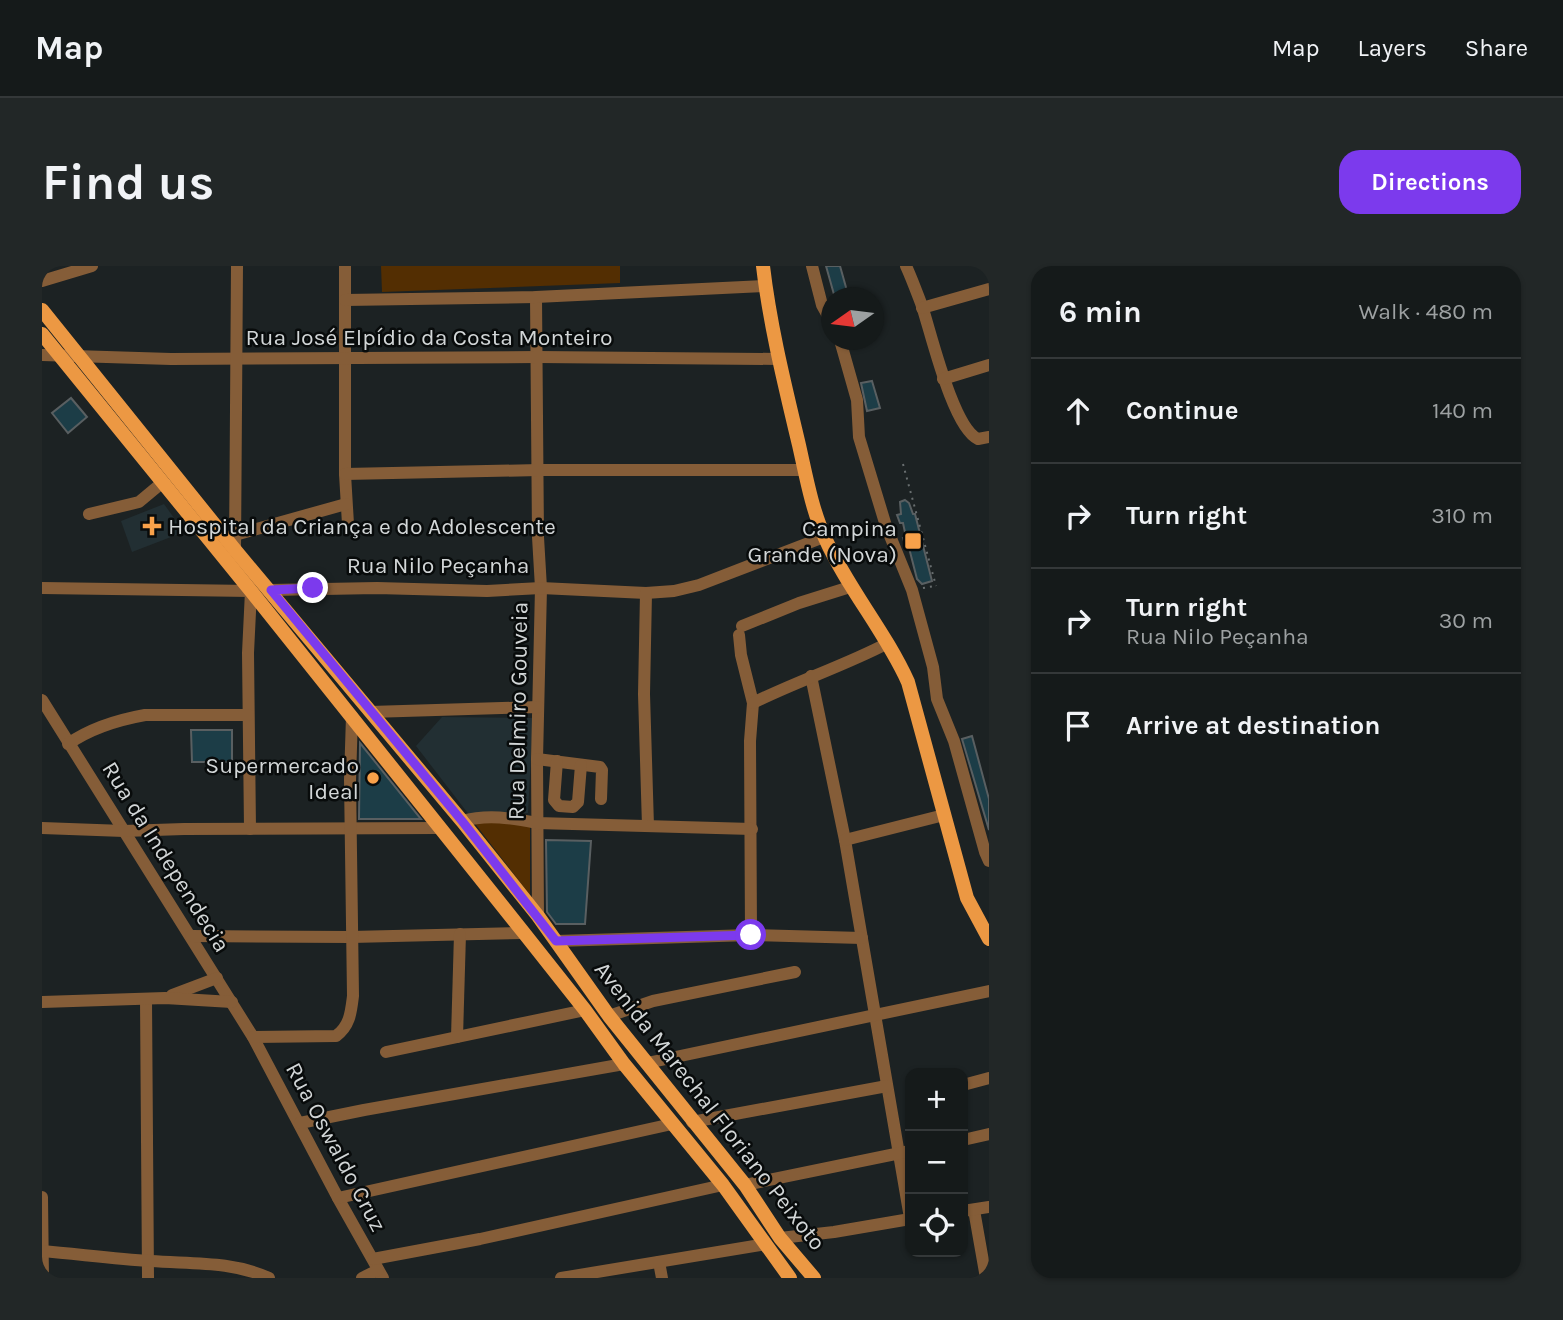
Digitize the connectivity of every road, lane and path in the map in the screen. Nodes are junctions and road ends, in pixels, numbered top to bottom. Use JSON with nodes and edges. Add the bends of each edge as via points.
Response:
{"nodes":[{"id":1,"x":92,"y":266,"type":"edge"},
{"id":2,"x":237,"y":266,"type":"edge"},
{"id":3,"x":345,"y":266,"type":"edge"},
{"id":4,"x":763,"y":266,"type":"edge"},
{"id":5,"x":812,"y":266,"type":"edge"},
{"id":6,"x":906,"y":266,"type":"edge"},
{"id":7,"x":42,"y":281,"type":"edge"},
{"id":8,"x":765,"y":285,"type":"junction"},
{"id":9,"x":989,"y":289,"type":"edge"},
{"id":10,"x":537,"y":297,"type":"junction"},
{"id":11,"x":345,"y":300,"type":"junction"},
{"id":12,"x":821,"y":301,"type":"edge"},
{"id":13,"x":922,"y":308,"type":"junction"},
{"id":14,"x":42,"y":310,"type":"edge"},
{"id":15,"x":42,"y":334,"type":"edge"},
{"id":16,"x":843,"y":350,"type":"edge"},
{"id":17,"x":42,"y":355,"type":"edge"},
{"id":18,"x":60,"y":356,"type":"junction"},
{"id":19,"x":79,"y":357,"type":"junction"},
{"id":20,"x":538,"y":357,"type":"junction"},
{"id":21,"x":236,"y":358,"type":"junction"},
{"id":22,"x":344,"y":359,"type":"junction"},
{"id":23,"x":778,"y":359,"type":"junction"},
{"id":24,"x":989,"y":365,"type":"edge"},
{"id":25,"x":943,"y":379,"type":"junction"},
{"id":26,"x":989,"y":438,"type":"edge"},
{"id":27,"x":903,"y":464,"type":"dead end"},
{"id":28,"x":539,"y":470,"type":"junction"},
{"id":29,"x":805,"y":470,"type":"junction"},
{"id":30,"x":345,"y":474,"type":"junction"},
{"id":31,"x":163,"y":482,"type":"junction"},
{"id":32,"x":346,"y":504,"type":"junction"},
{"id":33,"x":89,"y":514,"type":"dead end"},
{"id":34,"x":348,"y":524,"type":"dead end"},
{"id":35,"x":235,"y":534,"type":"junction"},
{"id":36,"x":824,"y":537,"type":"junction"},
{"id":37,"x":235,"y":550,"type":"junction"},
{"id":38,"x":850,"y":587,"type":"junction"},
{"id":39,"x":541,"y":588,"type":"junction"},
{"id":40,"x":42,"y":589,"type":"edge"},
{"id":41,"x":919,"y":589,"type":"dead end"},
{"id":42,"x":271,"y":590,"type":"junction"},
{"id":43,"x":251,"y":591,"type":"junction"},
{"id":44,"x":646,"y":593,"type":"junction"},
{"id":45,"x":888,"y":643,"type":"junction"},
{"id":46,"x":811,"y":676,"type":"junction"},
{"id":47,"x":42,"y":700,"type":"edge"},
{"id":48,"x":753,"y":703,"type":"junction"},
{"id":49,"x":538,"y":707,"type":"junction"},
{"id":50,"x":370,"y":712,"type":"junction"},
{"id":51,"x":248,"y":715,"type":"junction"},
{"id":52,"x":352,"y":716,"type":"junction"},
{"id":53,"x":68,"y":744,"type":"junction"},
{"id":54,"x":537,"y":759,"type":"junction"},
{"id":55,"x":557,"y":761,"type":"junction"},
{"id":56,"x":581,"y":765,"type":"junction"},
{"id":57,"x":601,"y":799,"type":"dead end"},
{"id":58,"x":944,"y":815,"type":"junction"},
{"id":59,"x":462,"y":821,"type":"junction"},
{"id":60,"x":537,"y":823,"type":"junction"},
{"id":61,"x":648,"y":826,"type":"junction"},
{"id":62,"x":42,"y":828,"type":"edge"},
{"id":63,"x":350,"y":828,"type":"junction"},
{"id":64,"x":438,"y":828,"type":"junction"},
{"id":65,"x":250,"y":829,"type":"junction"},
{"id":66,"x":752,"y":829,"type":"junction"},
{"id":67,"x":124,"y":831,"type":"junction"},
{"id":68,"x":845,"y":840,"type":"junction"},
{"id":69,"x":989,"y":861,"type":"edge"},
{"id":70,"x":538,"y":916,"type":"junction"},
{"id":71,"x":524,"y":933,"type":"junction"},
{"id":72,"x":460,"y":934,"type":"junction"},
{"id":73,"x":751,"y":935,"type":"junction"},
{"id":74,"x":191,"y":936,"type":"junction"},
{"id":75,"x":351,"y":937,"type":"junction"},
{"id":76,"x":862,"y":938,"type":"junction"},
{"id":77,"x":989,"y":939,"type":"edge"},
{"id":78,"x":556,"y":941,"type":"junction"},
{"id":79,"x":795,"y":972,"type":"dead end"},
{"id":80,"x":218,"y":978,"type":"junction"},
{"id":81,"x":989,"y":991,"type":"edge"},
{"id":82,"x":165,"y":998,"type":"junction"},
{"id":83,"x":146,"y":999,"type":"junction"},
{"id":84,"x":42,"y":1002,"type":"edge"},
{"id":85,"x":232,"y":1002,"type":"junction"},
{"id":86,"x":585,"y":1010,"type":"junction"},
{"id":87,"x":609,"y":1016,"type":"junction"},
{"id":88,"x":876,"y":1016,"type":"junction"},
{"id":89,"x":253,"y":1037,"type":"junction"},
{"id":90,"x":457,"y":1037,"type":"junction"},
{"id":91,"x":386,"y":1052,"type":"dead end"},
{"id":92,"x":648,"y":1063,"type":"junction"},
{"id":93,"x":624,"y":1064,"type":"junction"},
{"id":94,"x":989,"y":1078,"type":"edge"},
{"id":95,"x":968,"y":1084,"type":"edge"},
{"id":96,"x":887,"y":1086,"type":"junction"},
{"id":97,"x":692,"y":1122,"type":"junction"},
{"id":98,"x":300,"y":1124,"type":"junction"},
{"id":99,"x":672,"y":1124,"type":"junction"},
{"id":100,"x":989,"y":1134,"type":"edge"},
{"id":101,"x":968,"y":1136,"type":"edge"},
{"id":102,"x":904,"y":1152,"type":"edge"},
{"id":103,"x":723,"y":1185,"type":"junction"},
{"id":104,"x":744,"y":1185,"type":"junction"},
{"id":105,"x":908,"y":1194,"type":"edge"},
{"id":106,"x":42,"y":1197,"type":"edge"},
{"id":107,"x":338,"y":1198,"type":"junction"},
{"id":108,"x":989,"y":1207,"type":"edge"},
{"id":109,"x":968,"y":1210,"type":"edge"},
{"id":110,"x":905,"y":1219,"type":"edge"},
{"id":111,"x":773,"y":1241,"type":"junction"},
{"id":112,"x":43,"y":1251,"type":"edge"},
{"id":113,"x":149,"y":1261,"type":"junction"},
{"id":114,"x":659,"y":1262,"type":"junction"},
{"id":115,"x":378,"y":1269,"type":"edge"},
{"id":116,"x":264,"y":1277,"type":"edge"},
{"id":117,"x":43,"y":1278,"type":"edge"},
{"id":118,"x":148,"y":1278,"type":"edge"},
{"id":119,"x":362,"y":1278,"type":"edge"},
{"id":120,"x":561,"y":1278,"type":"edge"},
{"id":121,"x":662,"y":1278,"type":"edge"},
{"id":122,"x":790,"y":1278,"type":"edge"},
{"id":123,"x":814,"y":1278,"type":"edge"},
{"id":124,"x":986,"y":1278,"type":"edge"}],
"edges":[{"from":1,"to":7,"type":"street"},
{"from":2,"to":21,"type":"street"},
{"from":3,"to":11,"type":"street"},
{"from":4,"to":8,"type":"main road"},
{"from":5,"to":12,"type":"street"},
{"from":6,"to":13,"type":"street"},
{"from":8,"to":10,"type":"street"},
{"from":8,"to":23,"type":"main road"},
{"from":9,"to":13,"type":"street"},
{"from":10,"to":11,"type":"street"},
{"from":10,"to":20,"type":"street","name":"Rua Delmiro Gouveia"},
{"from":11,"to":22,"type":"street"},
{"from":13,"to":25,"type":"street"},
{"from":14,"to":19,"type":"main road","name":"Avenida Marechal Floriano Peixoto"},
{"from":15,"to":18,"type":"main road","name":"Avenida Marechal Floriano Peixoto"},
{"from":16,"to":69,"type":"street","via":[[856,392],[859,437],[886,526],[912,590],[937,699]]},
{"from":17,"to":18,"type":"street","name":"Rua José Elpídio da Costa Monteiro"},
{"from":18,"to":19,"type":"street","name":"Rua José Elpídio da Costa Monteiro"},
{"from":18,"to":31,"type":"main road","name":"Avenida Marechal Floriano Peixoto"},
{"from":19,"to":21,"type":"street","name":"Rua José Elpídio da Costa Monteiro"},
{"from":19,"to":37,"type":"main road","name":"Avenida Marechal Floriano Peixoto"},
{"from":20,"to":22,"type":"street","name":"Rua José Elpídio da Costa Monteiro"},
{"from":20,"to":23,"type":"street","name":"Rua José Elpídio da Costa Monteiro"},
{"from":20,"to":28,"type":"street","name":"Rua Delmiro Gouveia"},
{"from":21,"to":22,"type":"street","name":"Rua José Elpídio da Costa Monteiro"},
{"from":21,"to":35,"type":"street"},
{"from":22,"to":30,"type":"street"},
{"from":23,"to":29,"type":"main road"},
{"from":24,"to":25,"type":"street"},
{"from":25,"to":26,"type":"street","via":[[971,436]]},
{"from":27,"to":41,"type":"path","via":[[936,586]]},
{"from":28,"to":29,"type":"street"},
{"from":28,"to":30,"type":"street"},
{"from":28,"to":39,"type":"street","name":"Rua Delmiro Gouveia"},
{"from":29,"to":36,"type":"main road"},
{"from":30,"to":32,"type":"street"},
{"from":31,"to":33,"type":"street","via":[[139,502]]},
{"from":31,"to":43,"type":"main road","name":"Avenida Marechal Floriano Peixoto"},
{"from":32,"to":34,"type":"street"},
{"from":32,"to":35,"type":"street"},
{"from":35,"to":37,"type":"street"},
{"from":36,"to":38,"type":"main road"},
{"from":36,"to":44,"type":"street","name":"Rua Nilo Peçanha","via":[[699,585]]},
{"from":37,"to":42,"type":"main road","name":"Avenida Marechal Floriano Peixoto"},
{"from":38,"to":45,"type":"main road"},
{"from":38,"to":48,"type":"street","via":[[741,631],[741,655]]},
{"from":39,"to":42,"type":"street","name":"Rua Nilo Peçanha"},
{"from":39,"to":44,"type":"street","name":"Rua Nilo Peçanha"},
{"from":39,"to":49,"type":"street","name":"Rua Delmiro Gouveia"},
{"from":40,"to":43,"type":"street","name":"Rua Nilo Peçanha"},
{"from":42,"to":43,"type":"main road","name":"Rua Nilo Peçanha"},
{"from":42,"to":50,"type":"main road","name":"Avenida Marechal Floriano Peixoto"},
{"from":43,"to":51,"type":"street"},
{"from":43,"to":52,"type":"main road","name":"Avenida Marechal Floriano Peixoto"},
{"from":44,"to":61,"type":"street"},
{"from":45,"to":46,"type":"street"},
{"from":45,"to":58,"type":"main road","via":[[908,682]]},
{"from":46,"to":48,"type":"street"},
{"from":46,"to":68,"type":"street"},
{"from":47,"to":53,"type":"street","name":"Rua da Independecia"},
{"from":48,"to":66,"type":"street"},
{"from":49,"to":50,"type":"street"},
{"from":49,"to":54,"type":"street","name":"Rua Delmiro Gouveia"},
{"from":50,"to":59,"type":"main road","name":"Avenida Marechal Floriano Peixoto"},
{"from":51,"to":53,"type":"street","via":[[128,718]]},
{"from":51,"to":65,"type":"street"},
{"from":52,"to":63,"type":"street"},
{"from":52,"to":64,"type":"main road","name":"Avenida Marechal Floriano Peixoto"},
{"from":53,"to":67,"type":"street","name":"Rua da Independecia"},
{"from":54,"to":55,"type":"street"},
{"from":54,"to":60,"type":"street","name":"Rua Delmiro Gouveia"},
{"from":55,"to":56,"type":"street"},
{"from":55,"to":56,"type":"street","via":[[554,800],[559,806],[573,807],[578,802]]},
{"from":56,"to":57,"type":"street","via":[[602,770]]},
{"from":58,"to":68,"type":"street"},
{"from":58,"to":77,"type":"main road","via":[[967,898]]},
{"from":59,"to":60,"type":"street","via":[[499,817]]},
{"from":59,"to":70,"type":"main road","name":"Avenida Marechal Floriano Peixoto"},
{"from":60,"to":61,"type":"street"},
{"from":60,"to":70,"type":"street","name":"Rua Delmiro Gouveia"},
{"from":61,"to":66,"type":"street"},
{"from":62,"to":67,"type":"street"},
{"from":63,"to":64,"type":"street"},
{"from":63,"to":65,"type":"street"},
{"from":63,"to":75,"type":"street"},
{"from":64,"to":71,"type":"main road","name":"Avenida Marechal Floriano Peixoto"},
{"from":65,"to":67,"type":"street"},
{"from":66,"to":73,"type":"street"},
{"from":67,"to":74,"type":"street","name":"Rua da Independecia"},
{"from":68,"to":76,"type":"street"},
{"from":70,"to":78,"type":"main road","name":"Avenida Marechal Floriano Peixoto"},
{"from":71,"to":72,"type":"street"},
{"from":71,"to":86,"type":"main road","name":"Avenida Marechal Floriano Peixoto"},
{"from":72,"to":75,"type":"street"},
{"from":72,"to":90,"type":"street"},
{"from":73,"to":76,"type":"street"},
{"from":73,"to":78,"type":"street"},
{"from":74,"to":75,"type":"street"},
{"from":74,"to":80,"type":"street","name":"Rua da Independecia"},
{"from":75,"to":89,"type":"street","via":[[353,996],[343,1031],[335,1036]]},
{"from":76,"to":88,"type":"street"},
{"from":78,"to":87,"type":"main road","name":"Avenida Marechal Floriano Peixoto"},
{"from":79,"to":87,"type":"street","via":[[653,1001]]},
{"from":80,"to":82,"type":"street"},
{"from":80,"to":85,"type":"street","name":"Rua da Independecia"},
{"from":81,"to":88,"type":"street"},
{"from":82,"to":83,"type":"street"},
{"from":82,"to":85,"type":"street"},
{"from":83,"to":84,"type":"street"},
{"from":83,"to":113,"type":"street"},
{"from":85,"to":89,"type":"street","name":"Rua da Independecia"},
{"from":86,"to":90,"type":"street"},
{"from":86,"to":93,"type":"main road","name":"Avenida Marechal Floriano Peixoto"},
{"from":87,"to":92,"type":"main road","name":"Avenida Marechal Floriano Peixoto"},
{"from":88,"to":92,"type":"street"},
{"from":88,"to":96,"type":"street"},
{"from":89,"to":98,"type":"street","name":"Rua Oswaldo Cruz"},
{"from":90,"to":91,"type":"street"},
{"from":92,"to":97,"type":"main road","name":"Avenida Marechal Floriano Peixoto"},
{"from":93,"to":98,"type":"street"},
{"from":93,"to":99,"type":"main road","name":"Avenida Marechal Floriano Peixoto"},
{"from":94,"to":95,"type":"street"},
{"from":96,"to":97,"type":"street"},
{"from":96,"to":102,"type":"street"},
{"from":97,"to":104,"type":"main road","name":"Avenida Marechal Floriano Peixoto"},
{"from":98,"to":107,"type":"street","name":"Rua Oswaldo Cruz"},
{"from":99,"to":103,"type":"main road","name":"Avenida Marechal Floriano Peixoto"},
{"from":99,"to":107,"type":"street"},
{"from":100,"to":101,"type":"street"},
{"from":102,"to":104,"type":"street"},
{"from":102,"to":105,"type":"street"},
{"from":103,"to":111,"type":"main road","name":"Avenida Marechal Floriano Peixoto"},
{"from":103,"to":115,"type":"street","via":[[480,1239]]},
{"from":104,"to":111,"type":"main road","name":"Avenida Marechal Floriano Peixoto"},
{"from":106,"to":112,"type":"street"},
{"from":107,"to":115,"type":"street","name":"Rua Oswaldo Cruz"},
{"from":108,"to":109,"type":"street"},
{"from":109,"to":124,"type":"street"},
{"from":110,"to":111,"type":"street"},
{"from":111,"to":114,"type":"street"},
{"from":111,"to":122,"type":"main road","name":"Avenida Marechal Floriano Peixoto"},
{"from":111,"to":123,"type":"main road","name":"Avenida Marechal Floriano Peixoto"},
{"from":112,"to":113,"type":"street"},
{"from":112,"to":117,"type":"street"},
{"from":113,"to":116,"type":"street","via":[[234,1265]]},
{"from":113,"to":118,"type":"street"},
{"from":114,"to":120,"type":"street"},
{"from":114,"to":121,"type":"street"},
{"from":115,"to":119,"type":"street"}]}
